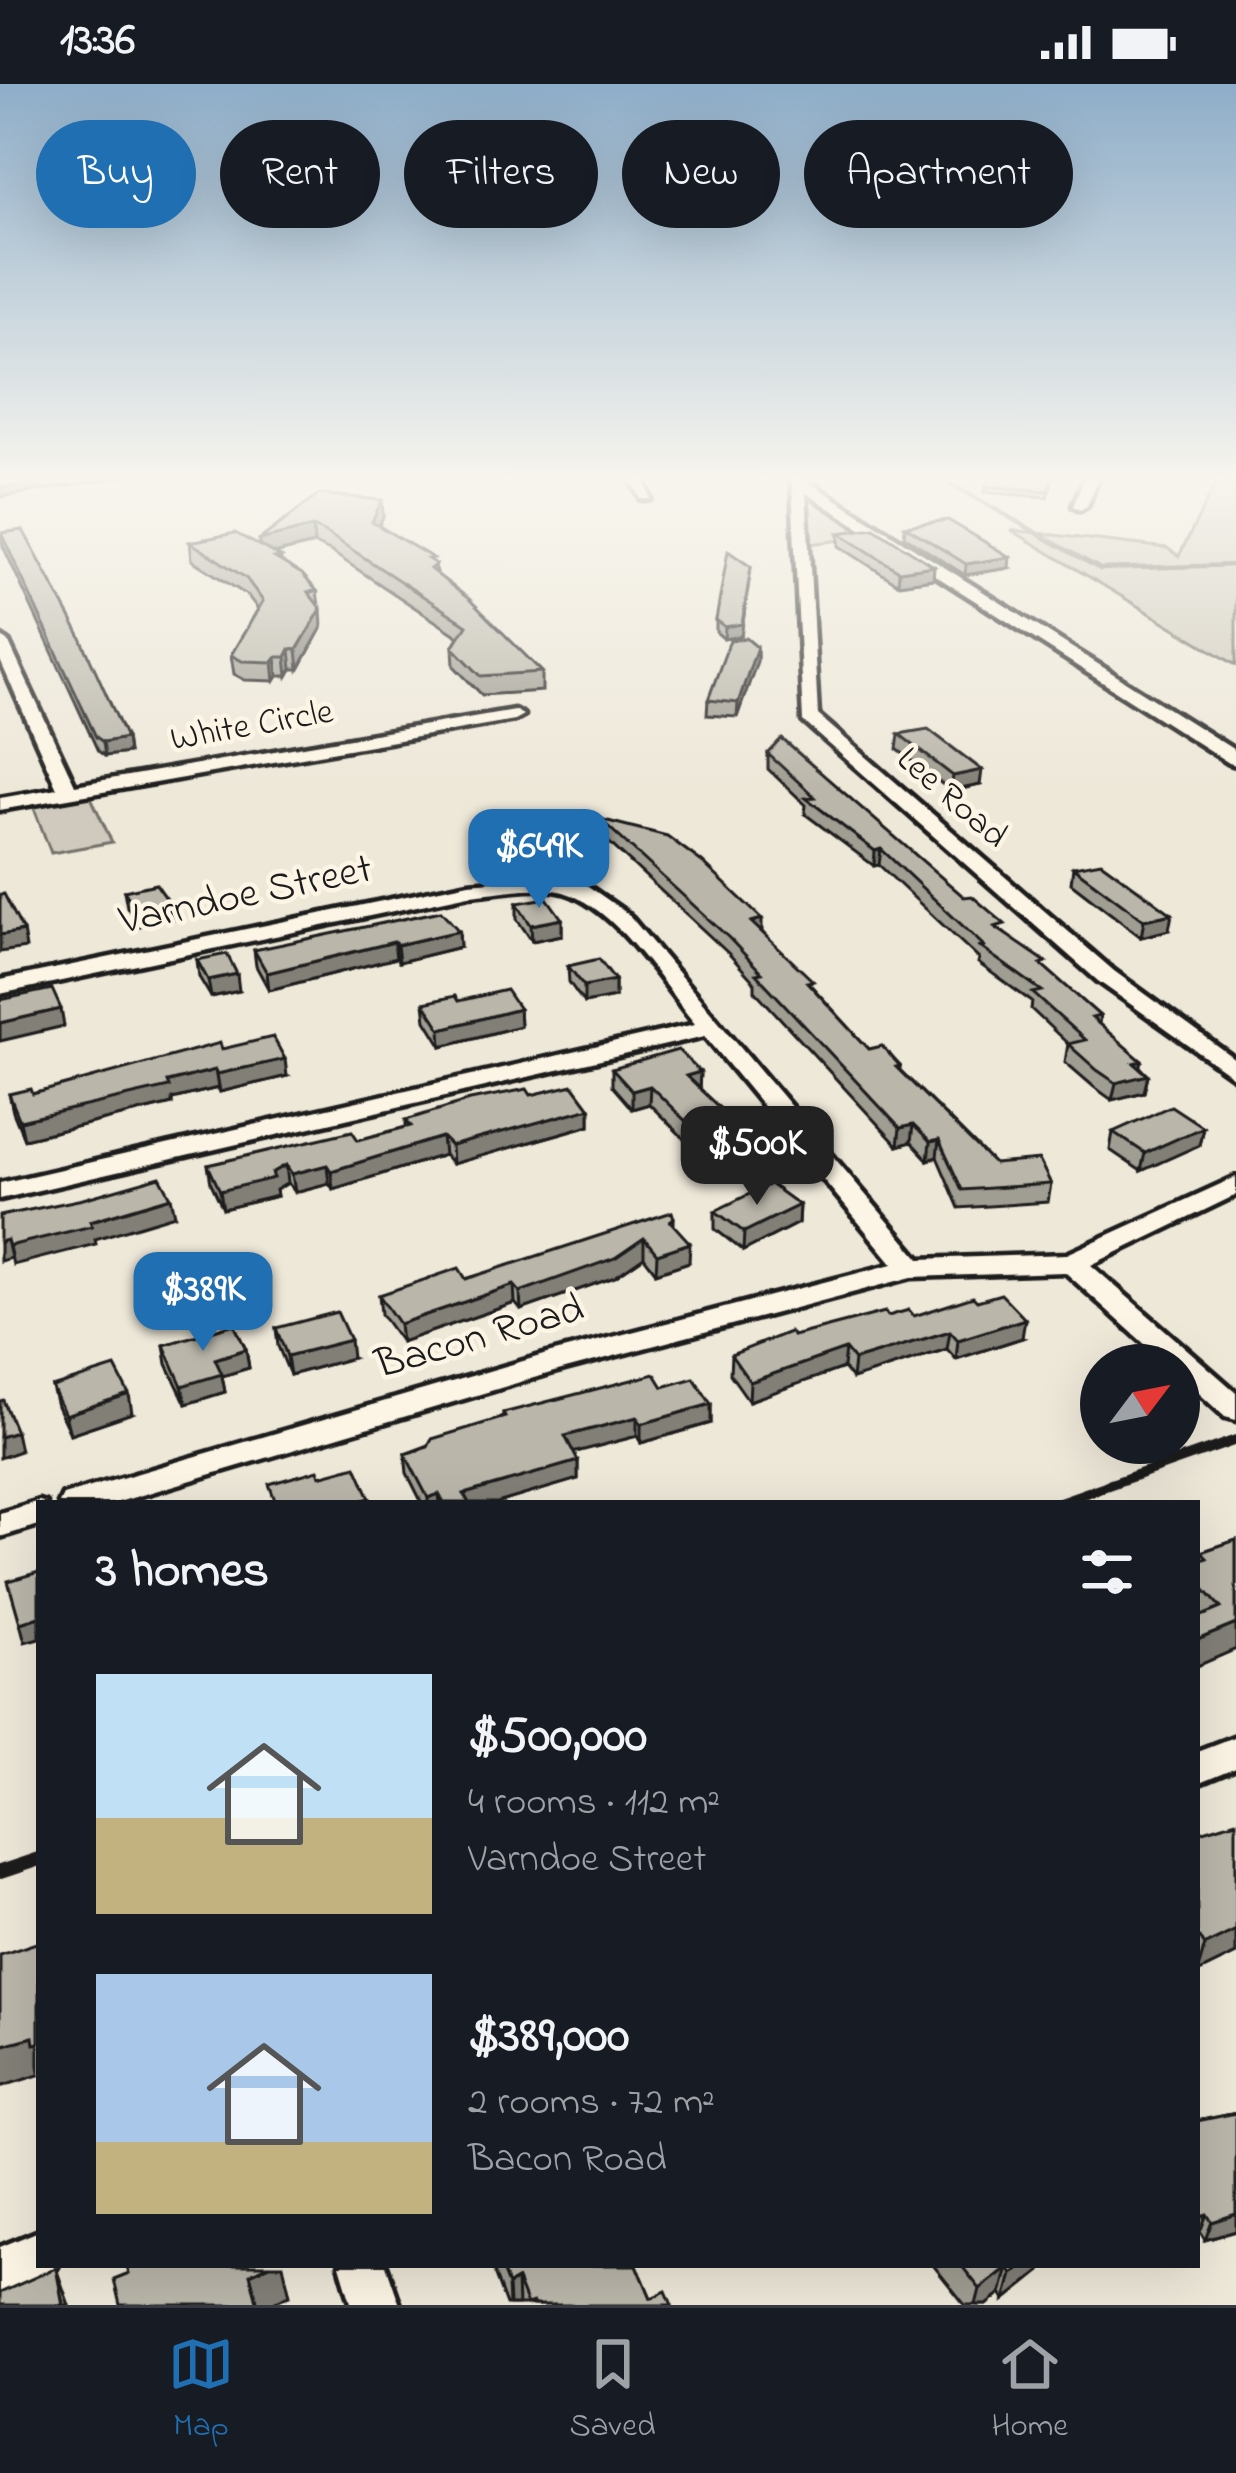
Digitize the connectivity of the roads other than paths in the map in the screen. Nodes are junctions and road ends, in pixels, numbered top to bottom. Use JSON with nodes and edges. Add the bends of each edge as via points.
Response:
{"nodes":[{"id":1,"x":801,"y":581,"type":"edge"},
{"id":2,"x":954,"y":581,"type":"edge"},
{"id":3,"x":0,"y":641,"type":"edge"},
{"id":4,"x":514,"y":715,"type":"dead end"},
{"id":5,"x":1236,"y":759,"type":"edge"},
{"id":6,"x":68,"y":792,"type":"junction"},
{"id":7,"x":0,"y":804,"type":"edge"},
{"id":8,"x":0,"y":987,"type":"edge"},
{"id":9,"x":710,"y":1027,"type":"junction"},
{"id":10,"x":1236,"y":1072,"type":"edge"},
{"id":11,"x":1236,"y":1185,"type":"edge"},
{"id":12,"x":0,"y":1191,"type":"edge"},
{"id":13,"x":1072,"y":1263,"type":"junction"},
{"id":14,"x":912,"y":1268,"type":"junction"},
{"id":15,"x":1236,"y":1409,"type":"edge"},
{"id":16,"x":85,"y":1500,"type":"edge"},
{"id":17,"x":36,"y":1515,"type":"edge"},
{"id":18,"x":0,"y":1525,"type":"edge"},
{"id":19,"x":1236,"y":1751,"type":"edge"},
{"id":20,"x":1200,"y":1767,"type":"edge"},
{"id":21,"x":36,"y":2255,"type":"edge"},
{"id":22,"x":364,"y":2268,"type":"edge"},
{"id":23,"x":0,"y":2270,"type":"edge"},
{"id":24,"x":376,"y":2305,"type":"edge"}],
"edges":[{"from":1,"to":10,"type":"street","name":"Lee Road","via":[[809,717],[1106,976]]},
{"from":2,"to":5,"type":"street"},
{"from":3,"to":6,"type":"street"},
{"from":4,"to":6,"type":"street","name":"White Circle"},
{"from":6,"to":7,"type":"street","name":"White Circle"},
{"from":8,"to":9,"type":"street","name":"Varndoe Street","via":[[469,889],[541,883],[577,889],[620,919]]},
{"from":9,"to":12,"type":"street"},
{"from":9,"to":14,"type":"street","name":"Varndoe Street"},
{"from":11,"to":13,"type":"street"},
{"from":13,"to":14,"type":"street","name":"Bacon Road"},
{"from":13,"to":15,"type":"street"},
{"from":14,"to":16,"type":"street","name":"Bacon Road","via":[[547,1364]]},
{"from":17,"to":18,"type":"street"},
{"from":19,"to":20,"type":"street"},
{"from":21,"to":23,"type":"street"},
{"from":22,"to":24,"type":"street"}]}
